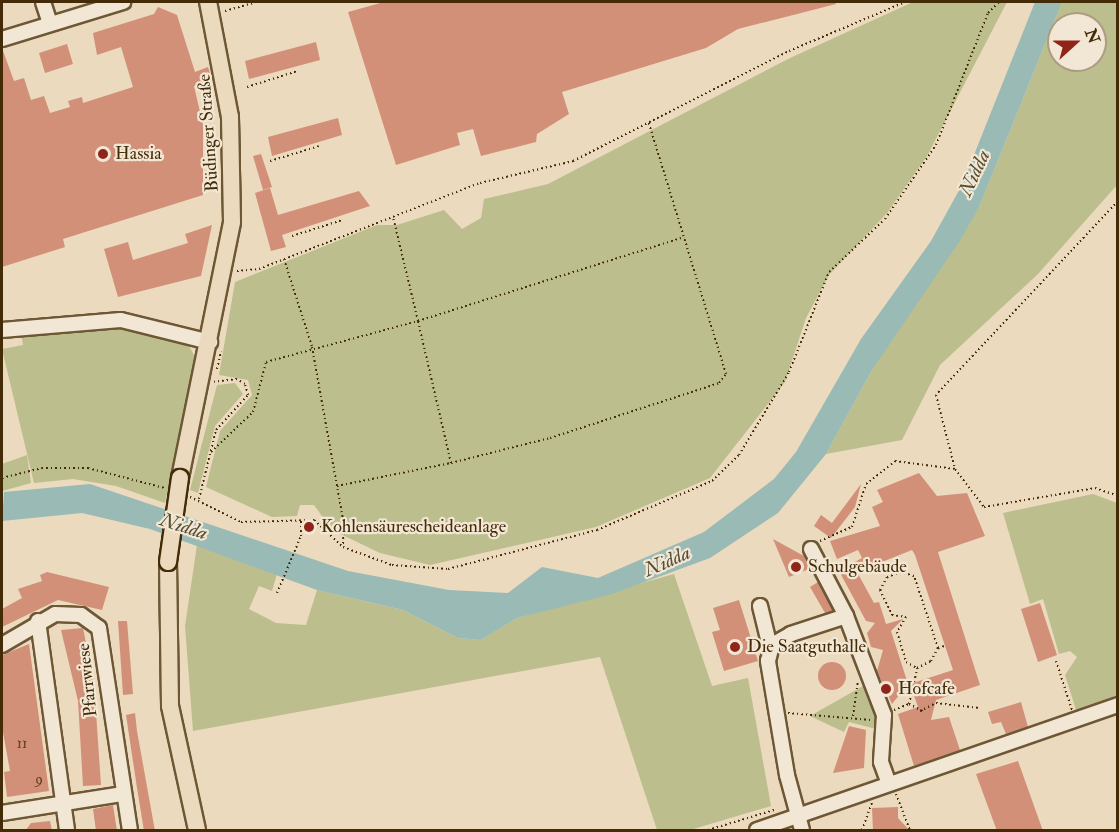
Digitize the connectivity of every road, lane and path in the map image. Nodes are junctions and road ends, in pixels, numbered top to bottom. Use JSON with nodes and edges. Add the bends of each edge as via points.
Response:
{"nodes":[{"id":1,"x":43,"y":2,"type":"edge"},
{"id":2,"x":123,"y":2,"type":"edge"},
{"id":3,"x":208,"y":2,"type":"edge"},
{"id":4,"x":256,"y":2,"type":"edge"},
{"id":5,"x":904,"y":2,"type":"edge"},
{"id":6,"x":999,"y":2,"type":"edge"},
{"id":7,"x":94,"y":6,"type":"edge"},
{"id":8,"x":225,"y":11,"type":"dead end"},
{"id":9,"x":50,"y":24,"type":"junction"},
{"id":10,"x":2,"y":39,"type":"edge"},
{"id":11,"x":297,"y":71,"type":"dead end"},
{"id":12,"x":247,"y":87,"type":"dead end"},
{"id":13,"x":649,"y":123,"type":"junction"},
{"id":14,"x":319,"y":146,"type":"dead end"},
{"id":15,"x":270,"y":161,"type":"dead end"},
{"id":16,"x":1118,"y":201,"type":"edge"},
{"id":17,"x":392,"y":216,"type":"junction"},
{"id":18,"x":342,"y":220,"type":"dead end"},
{"id":19,"x":292,"y":236,"type":"dead end"},
{"id":20,"x":684,"y":237,"type":"junction"},
{"id":21,"x":284,"y":259,"type":"junction"},
{"id":22,"x":230,"y":268,"type":"junction"},
{"id":23,"x":418,"y":321,"type":"junction"},
{"id":24,"x":2,"y":330,"type":"edge"},
{"id":25,"x":210,"y":342,"type":"junction"},
{"id":26,"x":312,"y":347,"type":"junction"},
{"id":27,"x":214,"y":382,"type":"dead end"},
{"id":28,"x":211,"y":452,"type":"junction"},
{"id":29,"x":451,"y":463,"type":"junction"},
{"id":30,"x":956,"y":469,"type":"junction"},
{"id":31,"x":2,"y":478,"type":"edge"},
{"id":32,"x":337,"y":486,"type":"junction"},
{"id":33,"x":176,"y":487,"type":"junction"},
{"id":34,"x":1118,"y":496,"type":"edge"},
{"id":35,"x":199,"y":500,"type":"junction"},
{"id":36,"x":302,"y":520,"type":"junction"},
{"id":37,"x":343,"y":547,"type":"junction"},
{"id":38,"x":811,"y":549,"type":"joint"},
{"id":39,"x":277,"y":593,"type":"dead end"},
{"id":40,"x":760,"y":606,"type":"dead end"},
{"id":41,"x":846,"y":616,"type":"junction"},
{"id":42,"x":38,"y":621,"type":"junction"},
{"id":43,"x":2,"y":645,"type":"edge"},
{"id":44,"x":945,"y":646,"type":"dead end"},
{"id":45,"x":770,"y":647,"type":"junction"},
{"id":46,"x":938,"y":648,"type":"junction"},
{"id":47,"x":1056,"y":661,"type":"dead end"},
{"id":48,"x":916,"y":668,"type":"junction"},
{"id":49,"x":869,"y":671,"type":"junction"},
{"id":50,"x":909,"y":704,"type":"junction"},
{"id":51,"x":1118,"y":705,"type":"edge"},
{"id":52,"x":980,"y":708,"type":"dead end"},
{"id":53,"x":776,"y":713,"type":"junction"},
{"id":54,"x":853,"y":716,"type":"junction"},
{"id":55,"x":884,"y":719,"type":"junction"},
{"id":56,"x":1076,"y":720,"type":"junction"},
{"id":57,"x":889,"y":784,"type":"junction"},
{"id":58,"x":875,"y":793,"type":"junction"},
{"id":59,"x":122,"y":794,"type":"junction"},
{"id":60,"x":62,"y":804,"type":"junction"},
{"id":61,"x":2,"y":813,"type":"edge"},
{"id":62,"x":795,"y":813,"type":"junction"},
{"id":63,"x":67,"y":831,"type":"edge"},
{"id":64,"x":130,"y":831,"type":"edge"},
{"id":65,"x":197,"y":831,"type":"edge"},
{"id":66,"x":708,"y":831,"type":"edge"},
{"id":67,"x":757,"y":831,"type":"edge"},
{"id":68,"x":802,"y":831,"type":"edge"},
{"id":69,"x":862,"y":831,"type":"edge"},
{"id":70,"x":910,"y":831,"type":"edge"}],
"edges":[{"from":1,"to":9,"type":"street"},
{"from":2,"to":7,"type":"street"},
{"from":3,"to":22,"type":"main road","name":"Büdinger Straße","via":[[223,62],[232,136]]},
{"from":4,"to":8,"type":"path"},
{"from":5,"to":13,"type":"path","via":[[789,51]]},
{"from":6,"to":37,"type":"path","via":[[988,12],[936,145],[885,219],[829,272],[789,372],[739,455],[712,481],[597,530],[448,569],[392,565]]},
{"from":7,"to":9,"type":"street"},
{"from":9,"to":10,"type":"street"},
{"from":11,"to":12,"type":"path"},
{"from":13,"to":17,"type":"path","via":[[545,171],[480,183]]},
{"from":13,"to":20,"type":"path"},
{"from":14,"to":15,"type":"path"},
{"from":16,"to":30,"type":"path","via":[[936,395]]},
{"from":17,"to":21,"type":"path"},
{"from":17,"to":23,"type":"path"},
{"from":18,"to":19,"type":"path"},
{"from":20,"to":23,"type":"path"},
{"from":20,"to":29,"type":"path","via":[[726,374],[719,382]]},
{"from":21,"to":22,"type":"path"},
{"from":21,"to":26,"type":"path"},
{"from":22,"to":25,"type":"main road","name":"Büdinger Straße"},
{"from":23,"to":26,"type":"path"},
{"from":23,"to":29,"type":"path"},
{"from":24,"to":25,"type":"street","via":[[122,320]]},
{"from":25,"to":33,"type":"main road","name":"Büdinger Straße"},
{"from":26,"to":28,"type":"path","via":[[266,363],[253,412]]},
{"from":26,"to":32,"type":"path"},
{"from":27,"to":28,"type":"path","via":[[237,380],[245,384],[248,395],[216,430]]},
{"from":28,"to":35,"type":"path"},
{"from":29,"to":32,"type":"path"},
{"from":30,"to":34,"type":"path","via":[[984,507],[1095,488]]},
{"from":30,"to":38,"type":"path","via":[[895,461],[866,484],[852,526]]},
{"from":31,"to":33,"type":"path","via":[[42,468],[88,468]]},
{"from":32,"to":37,"type":"path","via":[[344,524]]},
{"from":33,"to":35,"type":"path"},
{"from":33,"to":65,"type":"main road","name":"Büdinger Straße","bridge":true,"via":[[168,562],[168,688]]},
{"from":35,"to":36,"type":"path","via":[[241,522]]},
{"from":36,"to":37,"type":"path","via":[[314,520]]},
{"from":36,"to":39,"type":"path","via":[[302,536]]},
{"from":38,"to":41,"type":"street"},
{"from":40,"to":45,"type":"street"},
{"from":41,"to":45,"type":"street"},
{"from":41,"to":49,"type":"street"},
{"from":42,"to":43,"type":"street","name":"Pfarrwiese"},
{"from":42,"to":59,"type":"street","name":"Pfarrwiese","via":[[69,613],[99,628]]},
{"from":42,"to":60,"type":"street"},
{"from":44,"to":46,"type":"path"},
{"from":45,"to":53,"type":"street"},
{"from":46,"to":48,"type":"path","via":[[931,661]]},
{"from":46,"to":48,"type":"path","via":[[914,576],[901,572],[887,577],[880,590],[892,615],[906,616],[897,632],[906,662]]},
{"from":47,"to":56,"type":"path"},
{"from":48,"to":50,"type":"path"},
{"from":49,"to":54,"type":"path","via":[[858,682]]},
{"from":49,"to":55,"type":"street"},
{"from":50,"to":52,"type":"path","via":[[922,711],[922,706],[936,703]]},
{"from":50,"to":55,"type":"path"},
{"from":51,"to":56,"type":"street"},
{"from":53,"to":54,"type":"path"},
{"from":53,"to":62,"type":"street"},
{"from":54,"to":55,"type":"path"},
{"from":55,"to":57,"type":"street","via":[[882,762]]},
{"from":56,"to":57,"type":"street"},
{"from":57,"to":58,"type":"street"},
{"from":57,"to":70,"type":"path"},
{"from":58,"to":62,"type":"street"},
{"from":58,"to":69,"type":"path"},
{"from":59,"to":60,"type":"street"},
{"from":59,"to":64,"type":"street","name":"Pfarrwiese"},
{"from":60,"to":61,"type":"street"},
{"from":60,"to":63,"type":"street"},
{"from":62,"to":66,"type":"path","via":[[766,811]]},
{"from":62,"to":67,"type":"street"},
{"from":62,"to":68,"type":"street"}]}
